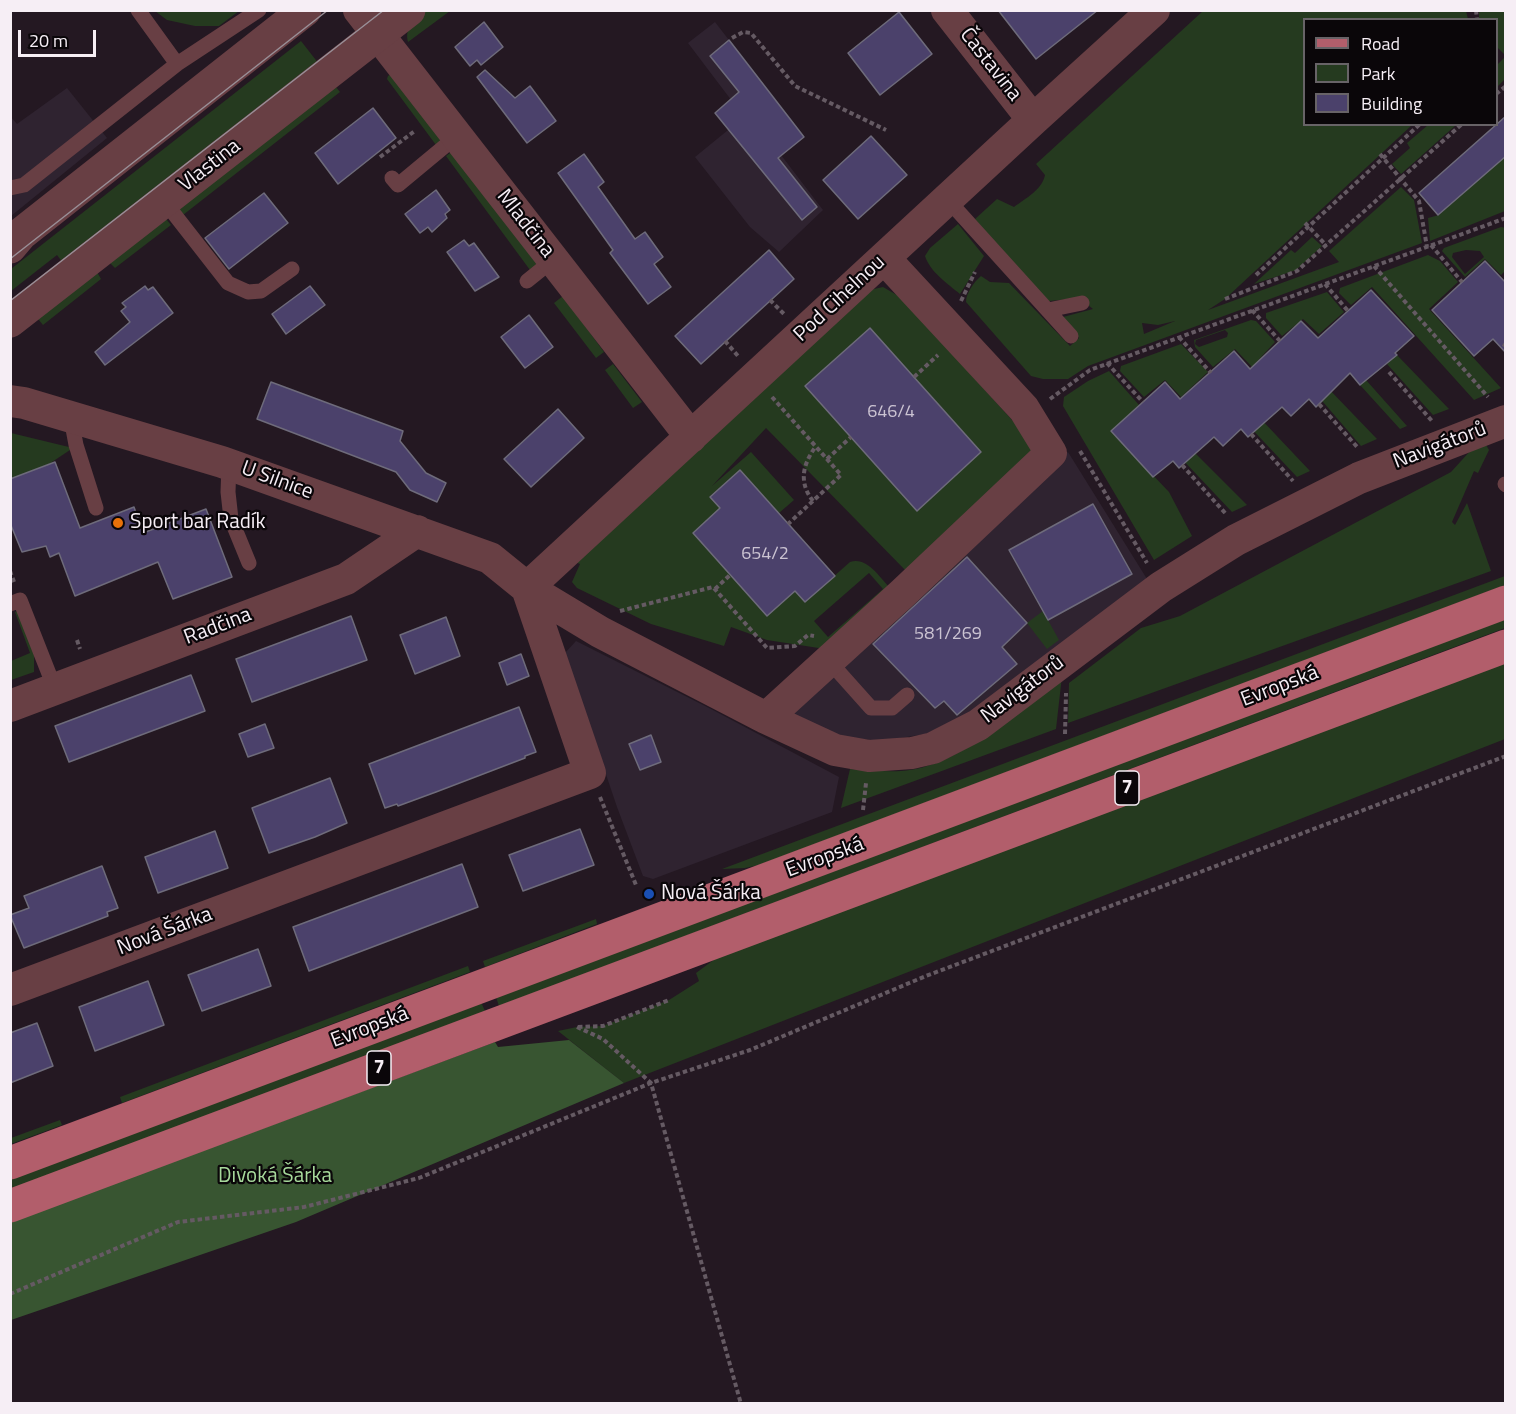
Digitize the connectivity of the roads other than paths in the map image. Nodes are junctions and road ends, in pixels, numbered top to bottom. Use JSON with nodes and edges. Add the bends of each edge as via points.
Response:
{"nodes":[{"id":1,"x":138,"y":10,"type":"edge"},
{"id":2,"x":259,"y":10,"type":"edge"},
{"id":3,"x":305,"y":10,"type":"edge"},
{"id":4,"x":409,"y":10,"type":"edge"},
{"id":5,"x":947,"y":10,"type":"edge"},
{"id":6,"x":1154,"y":10,"type":"edge"},
{"id":7,"x":369,"y":22,"type":"edge"},
{"id":8,"x":177,"y":64,"type":"junction"},
{"id":9,"x":1033,"y":120,"type":"junction"},
{"id":10,"x":457,"y":136,"type":"junction"},
{"id":11,"x":392,"y":178,"type":"dead end"},
{"id":12,"x":10,"y":189,"type":"edge"},
{"id":13,"x":948,"y":199,"type":"junction"},
{"id":14,"x":164,"y":201,"type":"junction"},
{"id":15,"x":10,"y":247,"type":"edge"},
{"id":16,"x":884,"y":258,"type":"junction"},
{"id":17,"x":554,"y":260,"type":"junction"},
{"id":18,"x":292,"y":269,"type":"dead end"},
{"id":19,"x":527,"y":281,"type":"dead end"},
{"id":20,"x":1082,"y":303,"type":"dead end"},
{"id":21,"x":1048,"y":310,"type":"junction"},
{"id":22,"x":10,"y":321,"type":"edge"},
{"id":23,"x":1071,"y":336,"type":"dead end"},
{"id":24,"x":12,"y":400,"type":"edge"},
{"id":25,"x":1498,"y":410,"type":"edge"},
{"id":26,"x":71,"y":418,"type":"junction"},
{"id":27,"x":691,"y":437,"type":"junction"},
{"id":28,"x":229,"y":464,"type":"junction"},
{"id":29,"x":96,"y":508,"type":"dead end"},
{"id":30,"x":417,"y":531,"type":"junction"},
{"id":31,"x":249,"y":563,"type":"dead end"},
{"id":32,"x":527,"y":588,"type":"junction"},
{"id":33,"x":1506,"y":602,"type":"edge"},
{"id":34,"x":10,"y":604,"type":"edge"},
{"id":35,"x":1506,"y":646,"type":"edge"},
{"id":36,"x":838,"y":653,"type":"junction"},
{"id":37,"x":55,"y":689,"type":"junction"},
{"id":38,"x":908,"y":695,"type":"dead end"},
{"id":39,"x":10,"y":706,"type":"edge"},
{"id":40,"x":766,"y":718,"type":"junction"},
{"id":41,"x":10,"y":990,"type":"edge"},
{"id":42,"x":10,"y":1163,"type":"edge"},
{"id":43,"x":10,"y":1206,"type":"edge"}],
"edges":[{"from":1,"to":8,"type":"lane"},
{"from":2,"to":8,"type":"lane"},
{"from":3,"to":15,"type":"street","via":[[21,234]]},
{"from":4,"to":7,"type":"street","name":"Vlastina"},
{"from":5,"to":9,"type":"street","name":"Častavina"},
{"from":6,"to":9,"type":"street","name":"Pod Cihelnou"},
{"from":7,"to":10,"type":"street","name":"Mladčina"},
{"from":7,"to":14,"type":"street","name":"Vlastina"},
{"from":8,"to":12,"type":"lane","via":[[24,185]]},
{"from":9,"to":13,"type":"street","name":"Pod Cihelnou"},
{"from":10,"to":11,"type":"lane","via":[[398,185]]},
{"from":10,"to":17,"type":"street","name":"Mladčina"},
{"from":13,"to":16,"type":"street","name":"Pod Cihelnou"},
{"from":13,"to":21,"type":"lane"},
{"from":14,"to":18,"type":"lane","via":[[228,283],[248,292],[261,291]]},
{"from":14,"to":22,"type":"street","name":"Vlastina"},
{"from":16,"to":27,"type":"street","name":"Pod Cihelnou"},
{"from":16,"to":36,"type":"street","via":[[1024,409],[1051,453]]},
{"from":17,"to":19,"type":"lane"},
{"from":17,"to":27,"type":"street","name":"Mladčina"},
{"from":20,"to":21,"type":"lane"},
{"from":21,"to":23,"type":"lane"},
{"from":24,"to":26,"type":"street","name":"U Silnice"},
{"from":25,"to":40,"type":"street","name":"Navigátorů","via":[[1244,535],[1161,587],[978,725],[933,748],[890,756],[852,754]]},
{"from":26,"to":28,"type":"street","name":"U Silnice"},
{"from":26,"to":29,"type":"lane"},
{"from":27,"to":32,"type":"street","name":"Pod Cihelnou"},
{"from":28,"to":30,"type":"street","name":"U Silnice"},
{"from":28,"to":31,"type":"lane","via":[[231,519]]},
{"from":30,"to":32,"type":"street","name":"U Silnice","via":[[490,558]]},
{"from":30,"to":37,"type":"street","name":"Radčina","via":[[346,579]]},
{"from":32,"to":40,"type":"street","name":"Navigátorů","via":[[600,632]]},
{"from":32,"to":41,"type":"street","name":"Nová Šárka","via":[[590,773]]},
{"from":33,"to":42,"type":"main road","name":"Evropská","number":"7"},
{"from":34,"to":37,"type":"lane","via":[[20,600]]},
{"from":35,"to":43,"type":"main road","name":"Evropská","number":"7"},
{"from":36,"to":38,"type":"lane","via":[[871,708],[892,708]]},
{"from":36,"to":40,"type":"street"},
{"from":37,"to":39,"type":"street","name":"Radčina"}]}
